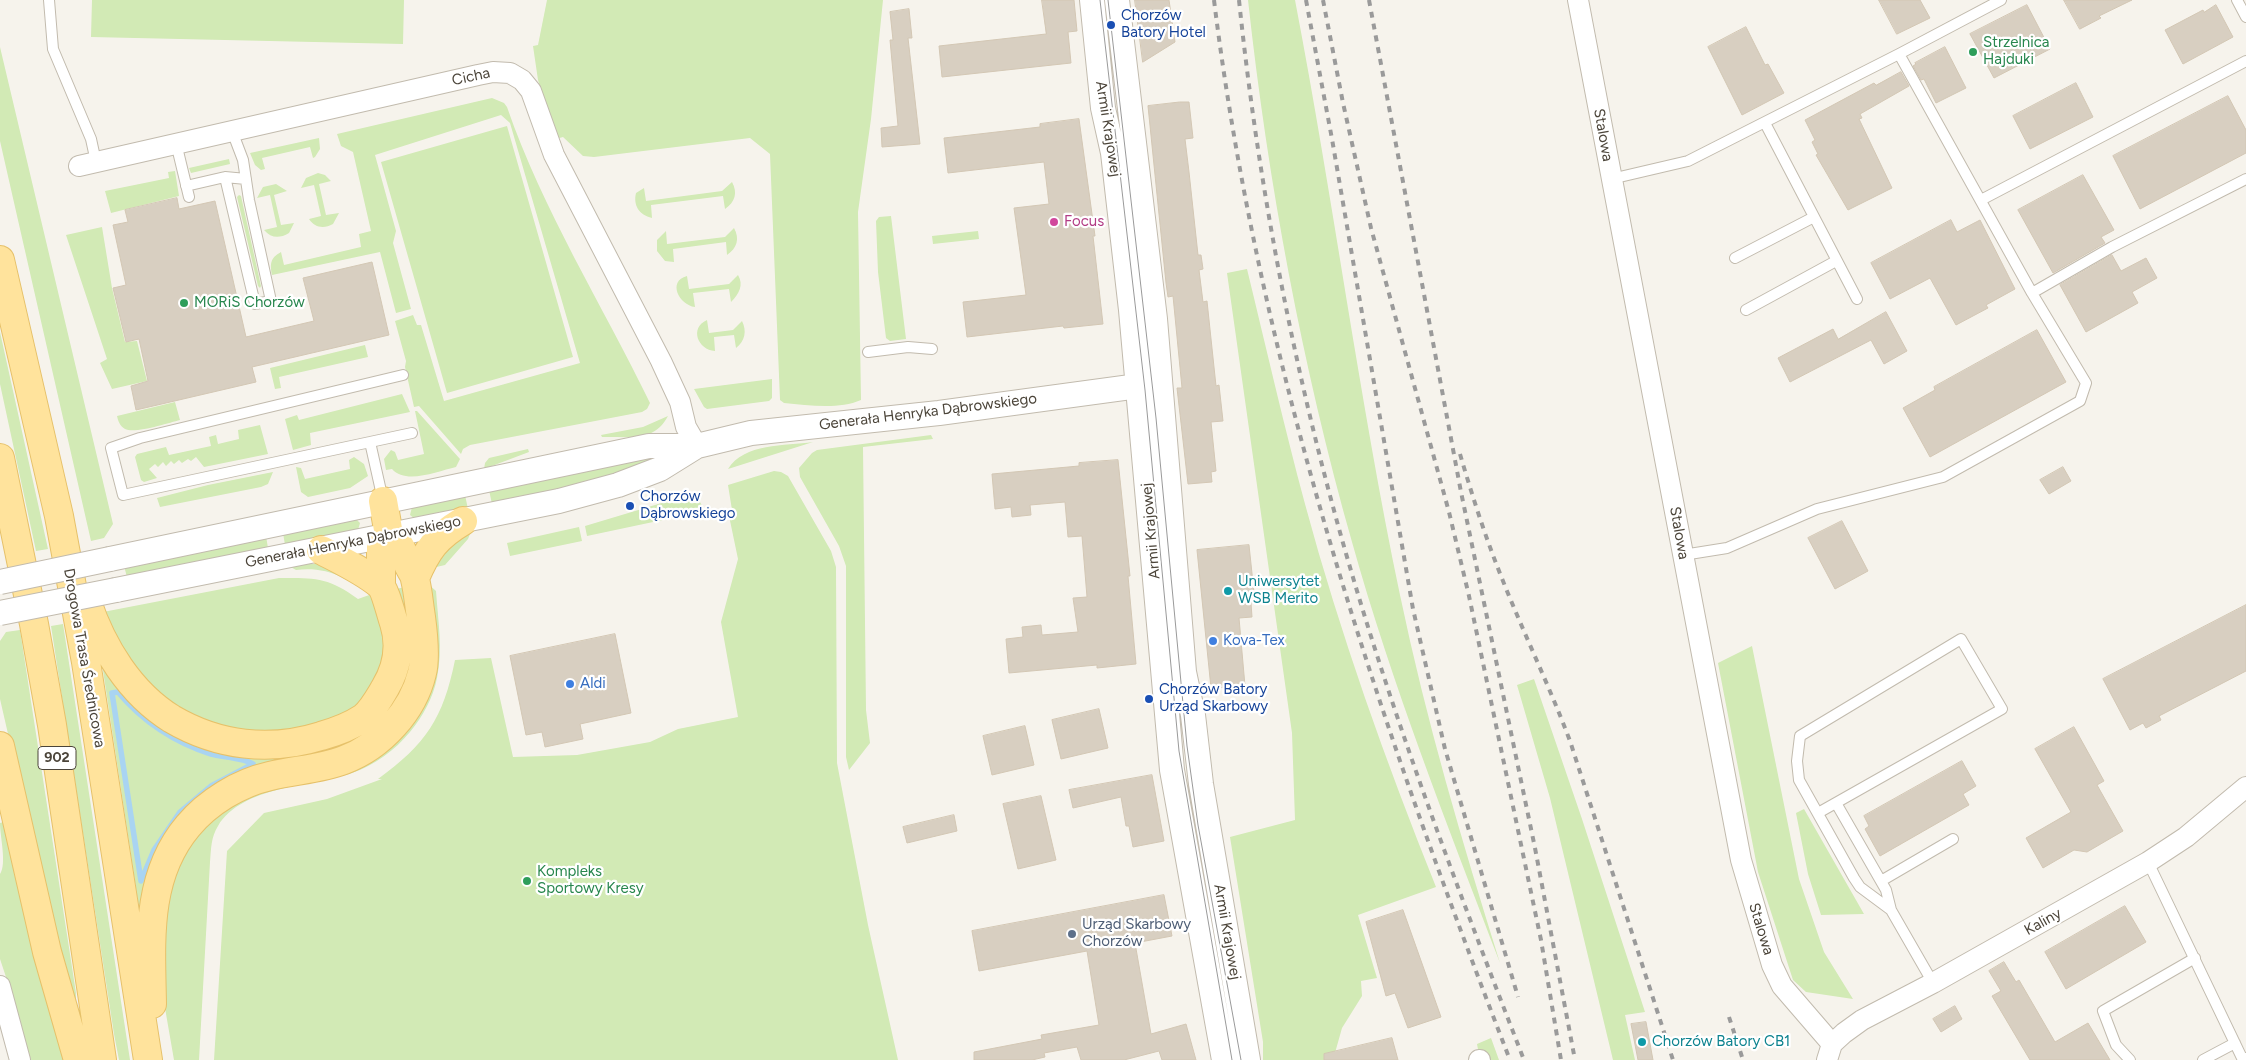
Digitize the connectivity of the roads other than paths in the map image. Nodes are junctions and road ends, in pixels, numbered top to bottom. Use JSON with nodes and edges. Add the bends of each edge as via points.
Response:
{"nodes":[{"id":1,"x":49,"y":0,"type":"edge"},
{"id":2,"x":1092,"y":0,"type":"edge"},
{"id":3,"x":1117,"y":0,"type":"edge"},
{"id":4,"x":1578,"y":0,"type":"edge"},
{"id":5,"x":2001,"y":0,"type":"edge"},
{"id":6,"x":2237,"y":0,"type":"edge"},
{"id":7,"x":2246,"y":17,"type":"edge"},
{"id":8,"x":1900,"y":54,"type":"junction"},
{"id":9,"x":2246,"y":62,"type":"edge"},
{"id":10,"x":1128,"y":92,"type":"junction"},
{"id":11,"x":1102,"y":96,"type":"junction"},
{"id":12,"x":1765,"y":123,"type":"junction"},
{"id":13,"x":232,"y":131,"type":"junction"},
{"id":14,"x":176,"y":143,"type":"junction"},
{"id":15,"x":88,"y":164,"type":"joint"},
{"id":16,"x":225,"y":177,"type":"junction"},
{"id":17,"x":246,"y":179,"type":"junction"},
{"id":18,"x":1611,"y":179,"type":"junction"},
{"id":19,"x":2246,"y":179,"type":"edge"},
{"id":20,"x":186,"y":186,"type":"junction"},
{"id":21,"x":189,"y":197,"type":"dead end"},
{"id":22,"x":1981,"y":200,"type":"junction"},
{"id":23,"x":1814,"y":217,"type":"junction"},
{"id":24,"x":1735,"y":258,"type":"dead end"},
{"id":25,"x":0,"y":260,"type":"edge"},
{"id":26,"x":1836,"y":260,"type":"junction"},
{"id":27,"x":2032,"y":293,"type":"junction"},
{"id":28,"x":1856,"y":299,"type":"dead end"},
{"id":29,"x":1746,"y":310,"type":"dead end"},
{"id":30,"x":932,"y":348,"type":"dead end"},
{"id":31,"x":868,"y":352,"type":"dead end"},
{"id":32,"x":403,"y":375,"type":"dead end"},
{"id":33,"x":1149,"y":384,"type":"junction"},
{"id":34,"x":412,"y":433,"type":"dead end"},
{"id":35,"x":370,"y":442,"type":"junction"},
{"id":36,"x":697,"y":446,"type":"junction"},
{"id":37,"x":0,"y":458,"type":"edge"},
{"id":38,"x":383,"y":501,"type":"junction"},
{"id":39,"x":60,"y":516,"type":"junction"},
{"id":40,"x":463,"y":521,"type":"junction"},
{"id":41,"x":390,"y":535,"type":"junction"},
{"id":42,"x":320,"y":550,"type":"junction"},
{"id":43,"x":1683,"y":555,"type":"junction"},
{"id":44,"x":415,"y":578,"type":"junction"},
{"id":45,"x":0,"y":582,"type":"edge"},
{"id":46,"x":381,"y":586,"type":"junction"},
{"id":47,"x":0,"y":613,"type":"edge"},
{"id":48,"x":1195,"y":743,"type":"junction"},
{"id":49,"x":0,"y":746,"type":"edge"},
{"id":50,"x":1170,"y":751,"type":"junction"},
{"id":51,"x":1200,"y":776,"type":"junction"},
{"id":52,"x":1173,"y":781,"type":"junction"},
{"id":53,"x":2246,"y":787,"type":"edge"},
{"id":54,"x":1836,"y":803,"type":"junction"},
{"id":55,"x":1818,"y":813,"type":"junction"},
{"id":56,"x":1953,"y":839,"type":"dead end"},
{"id":57,"x":1213,"y":854,"type":"junction"},
{"id":58,"x":1187,"y":859,"type":"junction"},
{"id":59,"x":2148,"y":862,"type":"junction"},
{"id":60,"x":1881,"y":881,"type":"junction"},
{"id":61,"x":1891,"y":910,"type":"junction"},
{"id":62,"x":2194,"y":958,"type":"junction"},
{"id":63,"x":1933,"y":983,"type":"junction"},
{"id":64,"x":0,"y":986,"type":"edge"},
{"id":65,"x":2235,"y":1043,"type":"junction"},
{"id":66,"x":1830,"y":1052,"type":"edge"},
{"id":67,"x":2244,"y":1059,"type":"edge"},
{"id":68,"x":20,"y":1060,"type":"edge"},
{"id":69,"x":78,"y":1060,"type":"edge"},
{"id":70,"x":102,"y":1060,"type":"edge"},
{"id":71,"x":148,"y":1060,"type":"edge"},
{"id":72,"x":152,"y":1060,"type":"edge"},
{"id":73,"x":1224,"y":1060,"type":"edge"},
{"id":74,"x":1248,"y":1060,"type":"edge"},
{"id":75,"x":2130,"y":1060,"type":"edge"},
{"id":76,"x":2203,"y":1060,"type":"edge"}],
"edges":[{"from":1,"to":15,"type":"lane","via":[[53,49],[91,139]]},
{"from":2,"to":11,"type":"street","name":"Armii Krajowej"},
{"from":3,"to":10,"type":"street","name":"Armii Krajowej"},
{"from":4,"to":18,"type":"street","name":"Stalowa"},
{"from":5,"to":8,"type":"lane"},
{"from":6,"to":7,"type":"lane"},
{"from":8,"to":12,"type":"lane"},
{"from":8,"to":22,"type":"lane"},
{"from":9,"to":22,"type":"lane"},
{"from":10,"to":11,"type":"street"},
{"from":10,"to":33,"type":"street","name":"Armii Krajowej","via":[[1155,319]]},
{"from":11,"to":33,"type":"street","name":"Armii Krajowej"},
{"from":12,"to":18,"type":"lane","via":[[1688,161]]},
{"from":12,"to":23,"type":"lane"},
{"from":13,"to":14,"type":"street","name":"Cicha"},
{"from":13,"to":17,"type":"lane"},
{"from":13,"to":36,"type":"street","name":"Cicha","via":[[493,72],[516,76],[531,91],[554,155],[657,354],[680,402],[686,427]]},
{"from":14,"to":15,"type":"street","name":"Cicha"},
{"from":14,"to":20,"type":"lane"},
{"from":16,"to":17,"type":"lane"},
{"from":16,"to":17,"type":"lane","via":[[255,304],[271,301]]},
{"from":16,"to":20,"type":"lane"},
{"from":18,"to":43,"type":"street","name":"Stalowa"},
{"from":19,"to":27,"type":"lane","via":[[2112,247]]},
{"from":20,"to":21,"type":"lane"},
{"from":22,"to":27,"type":"lane"},
{"from":23,"to":24,"type":"lane"},
{"from":23,"to":26,"type":"lane"},
{"from":25,"to":39,"type":"main road","name":"Drogowa Trasa Średnicowa"},
{"from":26,"to":28,"type":"lane"},
{"from":26,"to":29,"type":"lane"},
{"from":27,"to":43,"type":"lane","via":[[2086,382],[2080,401],[1943,477],[1817,509],[1727,548]]},
{"from":30,"to":31,"type":"lane","via":[[908,346]]},
{"from":32,"to":35,"type":"lane","via":[[140,438],[111,448],[123,495]]},
{"from":33,"to":36,"type":"street","name":"Generała Henryka Dąbrowskiego","via":[[938,413],[751,433]]},
{"from":33,"to":48,"type":"street","name":"Armii Krajowej"},
{"from":33,"to":50,"type":"street","name":"Armii Krajowej"},
{"from":34,"to":35,"type":"lane"},
{"from":35,"to":38,"type":"lane"},
{"from":36,"to":38,"type":"street","name":"Generała Henryka Dąbrowskiego","via":[[649,446]]},
{"from":36,"to":40,"type":"street","name":"Generała Henryka Dąbrowskiego","via":[[660,469],[618,485]]},
{"from":37,"to":70,"type":"main road","number":"902","via":[[50,716]]},
{"from":38,"to":41,"type":"main road"},
{"from":38,"to":45,"type":"street","name":"Generała Henryka Dąbrowskiego","bridge":true},
{"from":39,"to":46,"type":"main road","via":[[95,626],[129,680],[171,718],[211,737],[235,744],[257,746],[305,741],[363,718],[390,680],[398,657],[395,626]]},
{"from":39,"to":71,"type":"main road","name":"Drogowa Trasa Średnicowa","via":[[88,671]]},
{"from":40,"to":41,"type":"street","name":"Generała Henryka Dąbrowskiego"},
{"from":40,"to":44,"type":"main road","via":[[435,542]]},
{"from":41,"to":42,"type":"street","name":"Generała Henryka Dąbrowskiego"},
{"from":41,"to":44,"type":"main road","via":[[400,543]]},
{"from":41,"to":46,"type":"main road","via":[[381,547]]},
{"from":42,"to":46,"type":"main road","via":[[347,563]]},
{"from":42,"to":47,"type":"street","name":"Generała Henryka Dąbrowskiego","bridge":true},
{"from":43,"to":66,"type":"street","name":"Stalowa","via":[[1741,860],[1764,939],[1782,986]]},
{"from":44,"to":72,"type":"main road","via":[[423,628],[422,672],[415,694],[388,732],[369,748],[344,760],[270,776],[241,786],[201,814],[177,841],[159,882],[151,920]]},
{"from":48,"to":50,"type":"street"},
{"from":48,"to":51,"type":"street","name":"Armii Krajowej"},
{"from":49,"to":69,"type":"main road","via":[[47,952]]},
{"from":50,"to":52,"type":"street","name":"Armii Krajowej"},
{"from":51,"to":52,"type":"street"},
{"from":51,"to":57,"type":"street","name":"Armii Krajowej"},
{"from":52,"to":58,"type":"street","name":"Armii Krajowej"},
{"from":53,"to":59,"type":"street","name":"Kaliny","via":[[2186,837]]},
{"from":54,"to":55,"type":"lane"},
{"from":54,"to":55,"type":"lane","via":[[2002,710],[1961,639],[1800,736],[1799,780]]},
{"from":54,"to":60,"type":"lane"},
{"from":55,"to":61,"type":"lane","via":[[1860,887]]},
{"from":56,"to":60,"type":"lane"},
{"from":57,"to":58,"type":"street"},
{"from":57,"to":74,"type":"street","name":"Armii Krajowej"},
{"from":58,"to":73,"type":"street","name":"Armii Krajowej"},
{"from":59,"to":62,"type":"lane"},
{"from":59,"to":63,"type":"street","name":"Kaliny"},
{"from":60,"to":61,"type":"lane"},
{"from":61,"to":63,"type":"lane"},
{"from":62,"to":65,"type":"lane"},
{"from":62,"to":75,"type":"lane","via":[[2103,1011],[2116,1045]]},
{"from":63,"to":66,"type":"street","name":"Kaliny","via":[[1862,1020],[1844,1033]]},
{"from":64,"to":68,"type":"street"},
{"from":65,"to":67,"type":"lane"},
{"from":65,"to":76,"type":"lane"}]}
